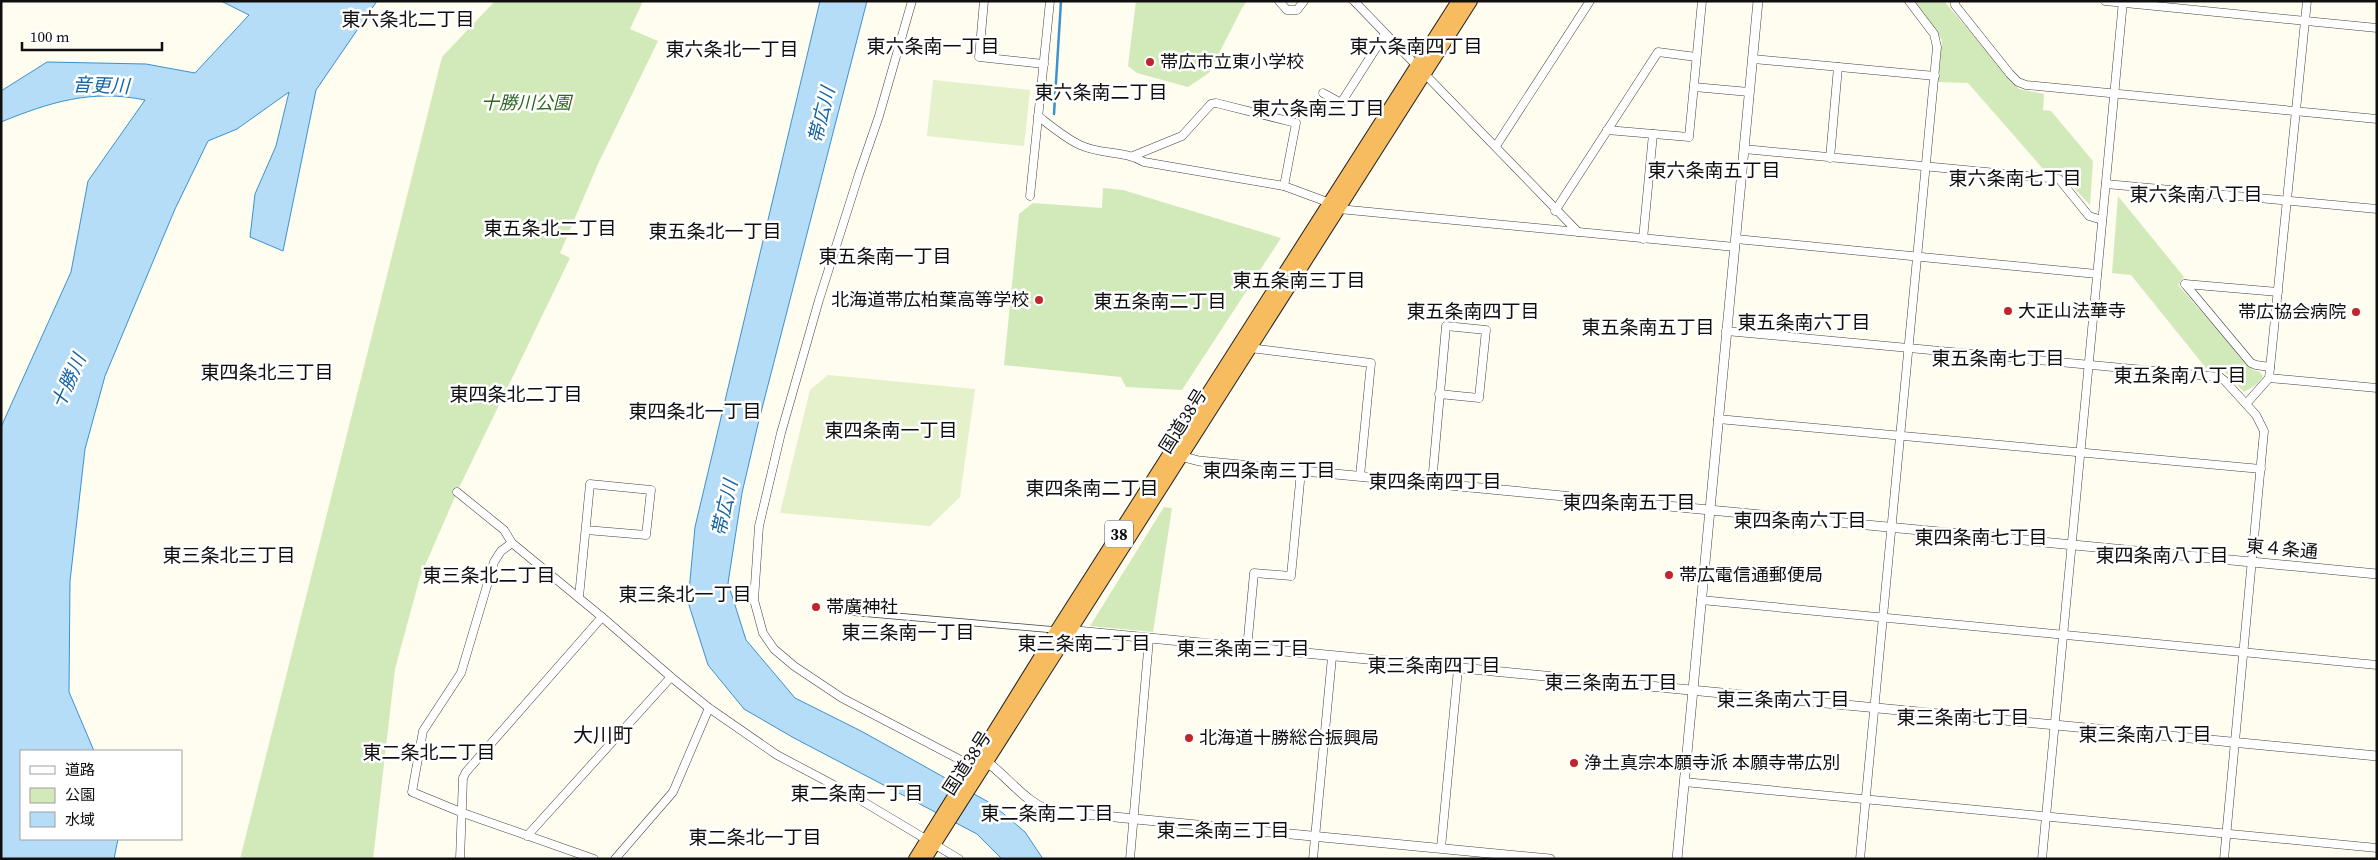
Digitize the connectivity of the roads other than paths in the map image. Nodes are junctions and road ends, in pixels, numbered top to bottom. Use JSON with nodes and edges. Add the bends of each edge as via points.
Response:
{"nodes":[{"id":1,"x":912,"y":1,"type":"edge"},
{"id":2,"x":984,"y":1,"type":"edge"},
{"id":3,"x":1050,"y":1,"type":"edge"},
{"id":4,"x":1279,"y":1,"type":"edge"},
{"id":5,"x":1304,"y":1,"type":"edge"},
{"id":6,"x":1354,"y":1,"type":"edge"},
{"id":7,"x":1458,"y":1,"type":"edge"},
{"id":8,"x":1471,"y":1,"type":"edge"},
{"id":9,"x":1590,"y":1,"type":"edge"},
{"id":10,"x":1702,"y":1,"type":"edge"},
{"id":11,"x":1758,"y":1,"type":"edge"},
{"id":12,"x":1909,"y":1,"type":"edge"},
{"id":13,"x":1955,"y":1,"type":"edge"},
{"id":14,"x":2105,"y":1,"type":"edge"},
{"id":15,"x":2307,"y":1,"type":"edge"},
{"id":16,"x":2123,"y":2,"type":"edge"},
{"id":17,"x":2305,"y":21,"type":"junction"},
{"id":18,"x":2377,"y":28,"type":"edge"},
{"id":19,"x":1385,"y":34,"type":"junction"},
{"id":20,"x":1696,"y":57,"type":"junction"},
{"id":21,"x":1753,"y":58,"type":"junction"},
{"id":22,"x":1044,"y":64,"type":"junction"},
{"id":23,"x":1838,"y":67,"type":"junction"},
{"id":24,"x":1420,"y":71,"type":"junction"},
{"id":25,"x":1934,"y":76,"type":"junction"},
{"id":26,"x":1694,"y":87,"type":"junction"},
{"id":27,"x":1749,"y":92,"type":"junction"},
{"id":28,"x":1323,"y":93,"type":"dead end"},
{"id":29,"x":2114,"y":94,"type":"junction"},
{"id":30,"x":2296,"y":111,"type":"junction"},
{"id":31,"x":1038,"y":116,"type":"junction"},
{"id":32,"x":2377,"y":119,"type":"edge"},
{"id":33,"x":1607,"y":130,"type":"junction"},
{"id":34,"x":1653,"y":134,"type":"junction"},
{"id":35,"x":1496,"y":146,"type":"junction"},
{"id":36,"x":1744,"y":149,"type":"junction"},
{"id":37,"x":1133,"y":156,"type":"junction"},
{"id":38,"x":1830,"y":158,"type":"junction"},
{"id":39,"x":1925,"y":167,"type":"junction"},
{"id":40,"x":2106,"y":184,"type":"junction"},
{"id":41,"x":1284,"y":186,"type":"junction"},
{"id":42,"x":1030,"y":196,"type":"dead end"},
{"id":43,"x":2287,"y":201,"type":"junction"},
{"id":44,"x":1334,"y":206,"type":"junction"},
{"id":45,"x":2377,"y":210,"type":"edge"},
{"id":46,"x":1555,"y":211,"type":"junction"},
{"id":47,"x":2102,"y":220,"type":"junction"},
{"id":48,"x":1578,"y":232,"type":"junction"},
{"id":49,"x":1643,"y":239,"type":"junction"},
{"id":50,"x":1736,"y":243,"type":"junction"},
{"id":51,"x":1917,"y":257,"type":"junction"},
{"id":52,"x":2097,"y":274,"type":"junction"},
{"id":53,"x":2278,"y":292,"type":"junction"},
{"id":54,"x":1726,"y":331,"type":"junction"},
{"id":55,"x":1250,"y":348,"type":"junction"},
{"id":56,"x":1908,"y":348,"type":"junction"},
{"id":57,"x":2089,"y":364,"type":"junction"},
{"id":58,"x":2270,"y":367,"type":"junction"},
{"id":59,"x":2269,"y":378,"type":"junction"},
{"id":60,"x":2377,"y":388,"type":"edge"},
{"id":61,"x":1439,"y":394,"type":"junction"},
{"id":62,"x":2246,"y":404,"type":"junction"},
{"id":63,"x":1718,"y":419,"type":"junction"},
{"id":64,"x":1900,"y":437,"type":"junction"},
{"id":65,"x":2082,"y":453,"type":"junction"},
{"id":66,"x":1176,"y":455,"type":"junction"},
{"id":67,"x":2261,"y":470,"type":"junction"},
{"id":68,"x":1300,"y":471,"type":"junction"},
{"id":69,"x":1360,"y":476,"type":"junction"},
{"id":70,"x":1432,"y":483,"type":"junction"},
{"id":71,"x":457,"y":492,"type":"dead end"},
{"id":72,"x":1710,"y":510,"type":"junction"},
{"id":73,"x":1892,"y":527,"type":"junction"},
{"id":74,"x":586,"y":530,"type":"junction"},
{"id":75,"x":512,"y":543,"type":"junction"},
{"id":76,"x":2073,"y":545,"type":"junction"},
{"id":77,"x":2252,"y":562,"type":"junction"},
{"id":78,"x":2377,"y":574,"type":"edge"},
{"id":79,"x":579,"y":597,"type":"junction"},
{"id":80,"x":1701,"y":600,"type":"junction"},
{"id":81,"x":849,"y":612,"type":"dead end"},
{"id":82,"x":1882,"y":616,"type":"junction"},
{"id":83,"x":602,"y":617,"type":"junction"},
{"id":84,"x":1064,"y":630,"type":"junction"},
{"id":85,"x":2064,"y":634,"type":"junction"},
{"id":86,"x":1149,"y":639,"type":"junction"},
{"id":87,"x":1247,"y":649,"type":"junction"},
{"id":88,"x":2244,"y":651,"type":"junction"},
{"id":89,"x":1332,"y":657,"type":"junction"},
{"id":90,"x":2377,"y":665,"type":"edge"},
{"id":91,"x":1458,"y":669,"type":"junction"},
{"id":92,"x":670,"y":677,"type":"junction"},
{"id":93,"x":1692,"y":691,"type":"junction"},
{"id":94,"x":710,"y":708,"type":"junction"},
{"id":95,"x":1874,"y":708,"type":"junction"},
{"id":96,"x":2055,"y":726,"type":"junction"},
{"id":97,"x":2235,"y":742,"type":"junction"},
{"id":98,"x":2377,"y":756,"type":"edge"},
{"id":99,"x":981,"y":764,"type":"junction"},
{"id":100,"x":1684,"y":782,"type":"junction"},
{"id":101,"x":1865,"y":799,"type":"junction"},
{"id":102,"x":463,"y":813,"type":"junction"},
{"id":103,"x":2047,"y":816,"type":"junction"},
{"id":104,"x":1133,"y":820,"type":"junction"},
{"id":105,"x":2226,"y":833,"type":"junction"},
{"id":106,"x":528,"y":836,"type":"junction"},
{"id":107,"x":1315,"y":836,"type":"junction"},
{"id":108,"x":934,"y":837,"type":"junction"},
{"id":109,"x":1441,"y":848,"type":"junction"},
{"id":110,"x":2377,"y":848,"type":"edge"},
{"id":111,"x":1493,"y":856,"type":"edge"},
{"id":112,"x":460,"y":859,"type":"edge"},
{"id":113,"x":594,"y":859,"type":"edge"},
{"id":114,"x":615,"y":859,"type":"edge"},
{"id":115,"x":915,"y":859,"type":"edge"},
{"id":116,"x":925,"y":859,"type":"edge"},
{"id":117,"x":959,"y":859,"type":"edge"},
{"id":118,"x":1130,"y":859,"type":"edge"},
{"id":119,"x":1313,"y":859,"type":"edge"},
{"id":120,"x":1550,"y":859,"type":"edge"},
{"id":121,"x":1677,"y":859,"type":"edge"},
{"id":122,"x":1860,"y":859,"type":"edge"},
{"id":123,"x":2042,"y":859,"type":"edge"},
{"id":124,"x":2224,"y":859,"type":"edge"}],
"edges":[{"from":1,"to":99,"type":"street","via":[[781,433],[758,526],[754,600],[763,633],[774,649],[794,666],[842,698]]},
{"from":2,"to":22,"type":"street","via":[[979,57]]},
{"from":3,"to":22,"type":"street"},
{"from":4,"to":5,"type":"street","via":[[1287,10],[1297,10]]},
{"from":6,"to":19,"type":"street"},
{"from":7,"to":24,"type":"highway","name":"国道38号","number":"38"},
{"from":8,"to":24,"type":"highway","name":"国道38号","number":"38"},
{"from":9,"to":35,"type":"street"},
{"from":10,"to":20,"type":"street"},
{"from":11,"to":21,"type":"street"},
{"from":12,"to":25,"type":"street","via":[[1934,34],[1938,47]]},
{"from":13,"to":29,"type":"street","via":[[1955,6],[2018,82]]},
{"from":14,"to":16,"type":"street"},
{"from":15,"to":17,"type":"street"},
{"from":16,"to":17,"type":"street"},
{"from":16,"to":29,"type":"street"},
{"from":17,"to":18,"type":"street"},
{"from":17,"to":30,"type":"street"},
{"from":19,"to":24,"type":"street"},
{"from":19,"to":28,"type":"street","via":[[1341,103]]},
{"from":20,"to":26,"type":"street"},
{"from":20,"to":33,"type":"street","via":[[1658,52]]},
{"from":21,"to":23,"type":"street"},
{"from":21,"to":27,"type":"street"},
{"from":22,"to":31,"type":"street"},
{"from":23,"to":25,"type":"street"},
{"from":23,"to":38,"type":"street"},
{"from":24,"to":35,"type":"street"},
{"from":24,"to":44,"type":"highway","name":"国道38号","number":"38"},
{"from":25,"to":39,"type":"street"},
{"from":26,"to":27,"type":"street"},
{"from":26,"to":34,"type":"street","via":[[1688,137]]},
{"from":27,"to":36,"type":"street"},
{"from":29,"to":30,"type":"street"},
{"from":29,"to":40,"type":"street"},
{"from":30,"to":32,"type":"street"},
{"from":30,"to":43,"type":"street"},
{"from":31,"to":37,"type":"street","via":[[1080,145]]},
{"from":31,"to":42,"type":"street"},
{"from":33,"to":34,"type":"street"},
{"from":33,"to":46,"type":"street"},
{"from":34,"to":49,"type":"street"},
{"from":35,"to":46,"type":"street"},
{"from":36,"to":38,"type":"street"},
{"from":36,"to":50,"type":"street"},
{"from":37,"to":41,"type":"street","via":[[1144,162]]},
{"from":37,"to":41,"type":"street","via":[[1182,136],[1211,104],[1216,103],[1296,123]]},
{"from":38,"to":39,"type":"street"},
{"from":39,"to":47,"type":"street","via":[[2059,179],[2089,216]]},
{"from":39,"to":51,"type":"street"},
{"from":40,"to":43,"type":"street"},
{"from":40,"to":47,"type":"street"},
{"from":41,"to":44,"type":"street"},
{"from":43,"to":45,"type":"street"},
{"from":43,"to":53,"type":"street"},
{"from":44,"to":48,"type":"street"},
{"from":44,"to":55,"type":"highway","name":"国道38号","number":"38"},
{"from":44,"to":66,"type":"highway","name":"国道38号","number":"38"},
{"from":46,"to":48,"type":"street"},
{"from":47,"to":52,"type":"street"},
{"from":48,"to":49,"type":"street"},
{"from":49,"to":50,"type":"street"},
{"from":50,"to":51,"type":"street"},
{"from":50,"to":54,"type":"street"},
{"from":51,"to":52,"type":"street"},
{"from":51,"to":56,"type":"street"},
{"from":52,"to":57,"type":"street"},
{"from":53,"to":58,"type":"street"},
{"from":53,"to":58,"type":"street","via":[[2185,284],[2251,362],[2256,366]]},
{"from":54,"to":56,"type":"street"},
{"from":54,"to":63,"type":"street"},
{"from":55,"to":66,"type":"highway","name":"国道38号","number":"38"},
{"from":55,"to":69,"type":"street","via":[[1371,363]]},
{"from":56,"to":57,"type":"street"},
{"from":56,"to":64,"type":"street"},
{"from":57,"to":62,"type":"street","via":[[2220,377]]},
{"from":57,"to":65,"type":"street"},
{"from":58,"to":59,"type":"street"},
{"from":59,"to":60,"type":"street"},
{"from":59,"to":62,"type":"street"},
{"from":61,"to":61,"type":"street","via":[[1446,326],[1486,330],[1479,398]]},
{"from":61,"to":70,"type":"street"},
{"from":62,"to":67,"type":"street","via":[[2264,431]]},
{"from":63,"to":64,"type":"street"},
{"from":63,"to":72,"type":"street"},
{"from":64,"to":65,"type":"street"},
{"from":64,"to":73,"type":"street"},
{"from":65,"to":67,"type":"street"},
{"from":65,"to":76,"type":"street"},
{"from":66,"to":68,"type":"street","name":"東４条通"},
{"from":66,"to":84,"type":"highway","name":"国道38号","number":"38"},
{"from":67,"to":77,"type":"street"},
{"from":68,"to":69,"type":"street","name":"東４条通"},
{"from":68,"to":87,"type":"street","via":[[1292,576],[1254,573]]},
{"from":69,"to":70,"type":"street","name":"東４条通"},
{"from":70,"to":72,"type":"street","name":"東４条通"},
{"from":71,"to":75,"type":"street","via":[[504,530]]},
{"from":72,"to":73,"type":"street","name":"東４条通"},
{"from":72,"to":80,"type":"street"},
{"from":73,"to":76,"type":"street","name":"東４条通"},
{"from":73,"to":82,"type":"street"},
{"from":74,"to":74,"type":"street","via":[[646,535],[651,490],[590,484]]},
{"from":74,"to":79,"type":"street"},
{"from":75,"to":79,"type":"street"},
{"from":75,"to":102,"type":"street","via":[[494,562],[461,673],[423,731],[412,792]]},
{"from":76,"to":77,"type":"street","name":"東４条通"},
{"from":76,"to":85,"type":"street"},
{"from":77,"to":78,"type":"street","name":"東４条通"},
{"from":77,"to":88,"type":"street"},
{"from":79,"to":83,"type":"street"},
{"from":80,"to":82,"type":"street"},
{"from":80,"to":93,"type":"street"},
{"from":81,"to":84,"type":"street"},
{"from":82,"to":85,"type":"street"},
{"from":82,"to":95,"type":"street"},
{"from":83,"to":92,"type":"street"},
{"from":83,"to":102,"type":"street","via":[[466,772],[463,778]]},
{"from":84,"to":86,"type":"street"},
{"from":84,"to":99,"type":"highway","name":"国道38号","number":"38"},
{"from":85,"to":88,"type":"street"},
{"from":85,"to":96,"type":"street"},
{"from":86,"to":87,"type":"street"},
{"from":86,"to":104,"type":"street"},
{"from":87,"to":89,"type":"street"},
{"from":88,"to":90,"type":"street"},
{"from":88,"to":97,"type":"street"},
{"from":89,"to":91,"type":"street"},
{"from":89,"to":107,"type":"street"},
{"from":91,"to":93,"type":"street"},
{"from":91,"to":109,"type":"street"},
{"from":92,"to":94,"type":"street"},
{"from":92,"to":106,"type":"street"},
{"from":93,"to":95,"type":"street"},
{"from":93,"to":100,"type":"street"},
{"from":94,"to":108,"type":"street","via":[[777,755]]},
{"from":94,"to":114,"type":"street","via":[[674,792]]},
{"from":95,"to":96,"type":"street"},
{"from":95,"to":101,"type":"street"},
{"from":96,"to":97,"type":"street"},
{"from":96,"to":103,"type":"street"},
{"from":97,"to":98,"type":"street"},
{"from":97,"to":105,"type":"street"},
{"from":99,"to":104,"type":"street","via":[[1002,772],[1042,809]]},
{"from":99,"to":108,"type":"highway","name":"国道38号","number":"38"},
{"from":100,"to":101,"type":"street"},
{"from":100,"to":121,"type":"street"},
{"from":101,"to":103,"type":"street"},
{"from":101,"to":122,"type":"street"},
{"from":102,"to":106,"type":"street"},
{"from":102,"to":112,"type":"street"},
{"from":103,"to":105,"type":"street"},
{"from":103,"to":123,"type":"street"},
{"from":104,"to":107,"type":"street"},
{"from":104,"to":118,"type":"street"},
{"from":105,"to":110,"type":"street"},
{"from":105,"to":124,"type":"street"},
{"from":106,"to":113,"type":"street"},
{"from":107,"to":109,"type":"street"},
{"from":107,"to":119,"type":"street"},
{"from":108,"to":115,"type":"highway","name":"国道38号","number":"38"},
{"from":108,"to":116,"type":"highway","name":"国道38号","number":"38"},
{"from":108,"to":117,"type":"street"},
{"from":109,"to":111,"type":"street"},
{"from":111,"to":120,"type":"street"}]}
